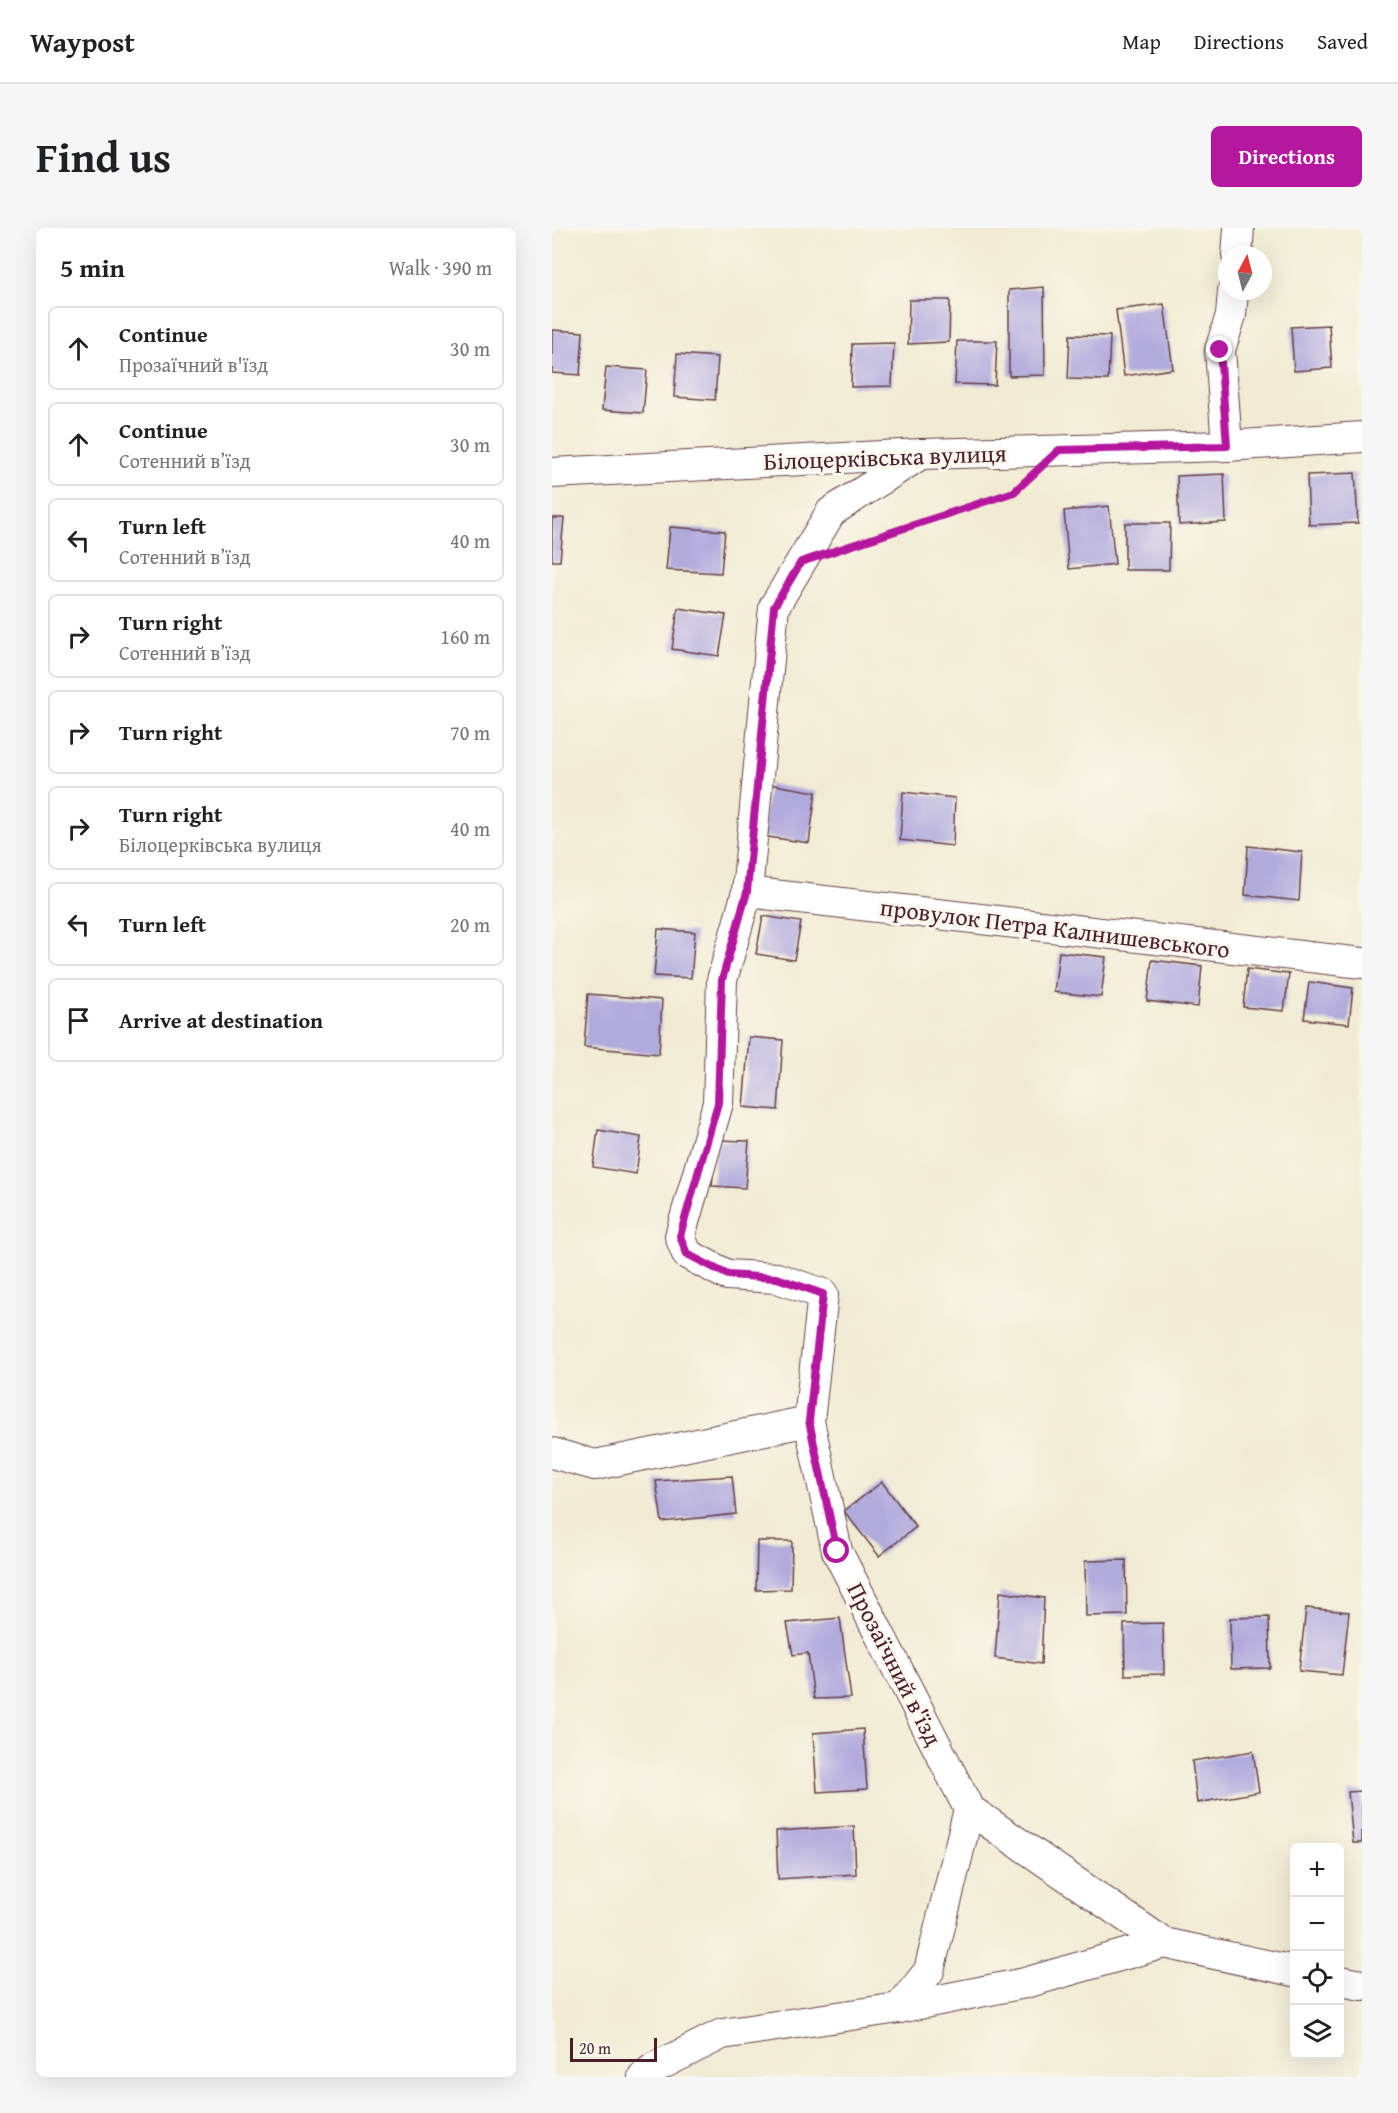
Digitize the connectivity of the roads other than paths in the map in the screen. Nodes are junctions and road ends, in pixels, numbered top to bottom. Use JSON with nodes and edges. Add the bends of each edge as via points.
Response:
{"nodes":[{"id":1,"x":1239,"y":228,"type":"edge"},
{"id":2,"x":1238,"y":246,"type":"edge"},
{"id":3,"x":1232,"y":300,"type":"edge"},
{"id":4,"x":1362,"y":437,"type":"edge"},
{"id":5,"x":1227,"y":446,"type":"junction"},
{"id":6,"x":921,"y":454,"type":"junction"},
{"id":7,"x":552,"y":473,"type":"edge"},
{"id":8,"x":747,"y":892,"type":"junction"},
{"id":9,"x":1362,"y":963,"type":"edge"},
{"id":10,"x":809,"y":1421,"type":"junction"},
{"id":11,"x":552,"y":1453,"type":"edge"},
{"id":12,"x":969,"y":1809,"type":"junction"},
{"id":13,"x":1164,"y":1943,"type":"junction"},
{"id":14,"x":1290,"y":1970,"type":"edge"},
{"id":15,"x":1344,"y":1982,"type":"edge"},
{"id":16,"x":1362,"y":1985,"type":"edge"},
{"id":17,"x":899,"y":2008,"type":"junction"},
{"id":18,"x":643,"y":2077,"type":"edge"}],
"edges":[{"from":1,"to":2,"type":"street"},
{"from":3,"to":5,"type":"street","via":[[1220,350]]},
{"from":4,"to":5,"type":"street","name":"Білоцерківська вулиця"},
{"from":5,"to":6,"type":"street","name":"Білоцерківська вулиця"},
{"from":6,"to":7,"type":"street","name":"Білоцерківська вулиця"},
{"from":6,"to":8,"type":"street","via":[[831,512],[774,607]]},
{"from":8,"to":9,"type":"street","name":"провулок Петра Калнишевського"},
{"from":8,"to":10,"type":"street","name":"Прозаїчний в'їзд","via":[[722,980],[718,1103],[680,1236],[687,1254],[728,1275],[777,1278],[823,1294]]},
{"from":10,"to":11,"type":"street","via":[[595,1465]]},
{"from":10,"to":12,"type":"street","name":"Прозаїчний в'їзд","via":[[837,1551]]},
{"from":12,"to":13,"type":"street","name":"Прозаїчний в'їзд"},
{"from":12,"to":17,"type":"street","via":[[928,1971]]},
{"from":13,"to":14,"type":"street","name":"Прозаїчний в'їзд"},
{"from":13,"to":17,"type":"street","name":"Прозаїчний в'їзд","via":[[1025,1983]]},
{"from":15,"to":16,"type":"street"},
{"from":17,"to":18,"type":"street","name":"Прозаїчний в'їзд","via":[[722,2034]]}]}
